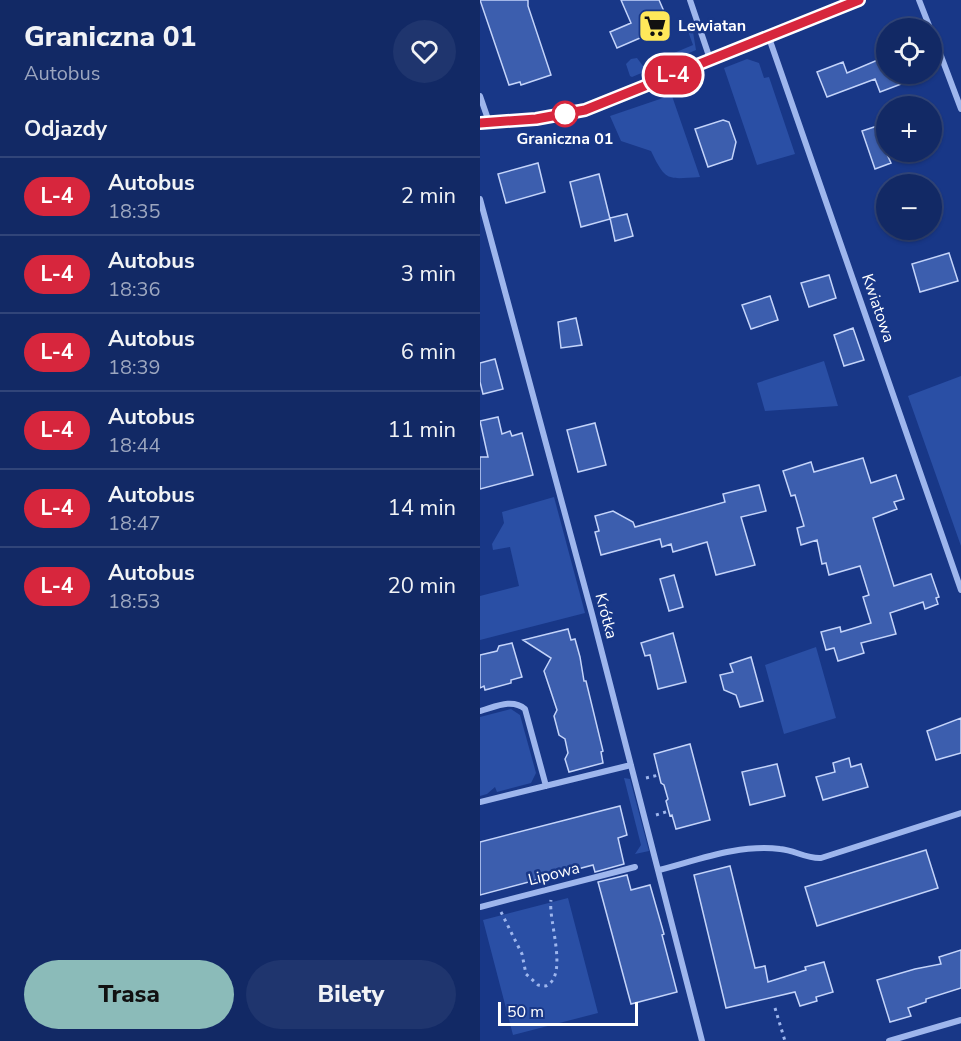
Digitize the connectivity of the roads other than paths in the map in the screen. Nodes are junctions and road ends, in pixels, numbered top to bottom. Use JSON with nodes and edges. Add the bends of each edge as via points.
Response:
{"nodes":[{"id":1,"x":690,"y":0,"type":"edge"},
{"id":2,"x":859,"y":0,"type":"edge"},
{"id":3,"x":919,"y":0,"type":"edge"},
{"id":4,"x":926,"y":18,"type":"edge"},
{"id":5,"x":768,"y":35,"type":"junction"},
{"id":6,"x":710,"y":59,"type":"junction"},
{"id":7,"x":942,"y":59,"type":"edge"},
{"id":8,"x":480,"y":96,"type":"edge"},
{"id":9,"x":961,"y":109,"type":"edge"},
{"id":10,"x":489,"y":122,"type":"junction"},
{"id":11,"x":480,"y":123,"type":"edge"},
{"id":12,"x":480,"y":199,"type":"edge"},
{"id":13,"x":961,"y":590,"type":"edge"},
{"id":14,"x":480,"y":711,"type":"edge"},
{"id":15,"x":631,"y":765,"type":"junction"},
{"id":16,"x":546,"y":786,"type":"junction"},
{"id":17,"x":480,"y":802,"type":"edge"},
{"id":18,"x":961,"y":813,"type":"edge"},
{"id":19,"x":635,"y":867,"type":"dead end"},
{"id":20,"x":659,"y":870,"type":"junction"},
{"id":21,"x":480,"y":907,"type":"edge"},
{"id":22,"x":961,"y":1020,"type":"edge"},
{"id":23,"x":702,"y":1041,"type":"edge"},
{"id":24,"x":889,"y":1041,"type":"edge"}],
"edges":[{"from":1,"to":6,"type":"street"},
{"from":2,"to":5,"type":"street"},
{"from":3,"to":4,"type":"street"},
{"from":5,"to":6,"type":"street"},
{"from":5,"to":13,"type":"street","name":"Kwiatowa"},
{"from":6,"to":10,"type":"street","via":[[585,110]]},
{"from":7,"to":9,"type":"street"},
{"from":8,"to":10,"type":"street"},
{"from":10,"to":11,"type":"street"},
{"from":12,"to":15,"type":"street","name":"Krótka"},
{"from":14,"to":16,"type":"street","via":[[511,703],[525,709]]},
{"from":15,"to":16,"type":"street"},
{"from":15,"to":20,"type":"street","name":"Krótka"},
{"from":16,"to":17,"type":"street"},
{"from":18,"to":20,"type":"street","via":[[821,858],[780,849],[749,849]]},
{"from":19,"to":21,"type":"street","name":"Lipowa"},
{"from":20,"to":23,"type":"street","name":"Krótka"},
{"from":22,"to":24,"type":"street"}]}
